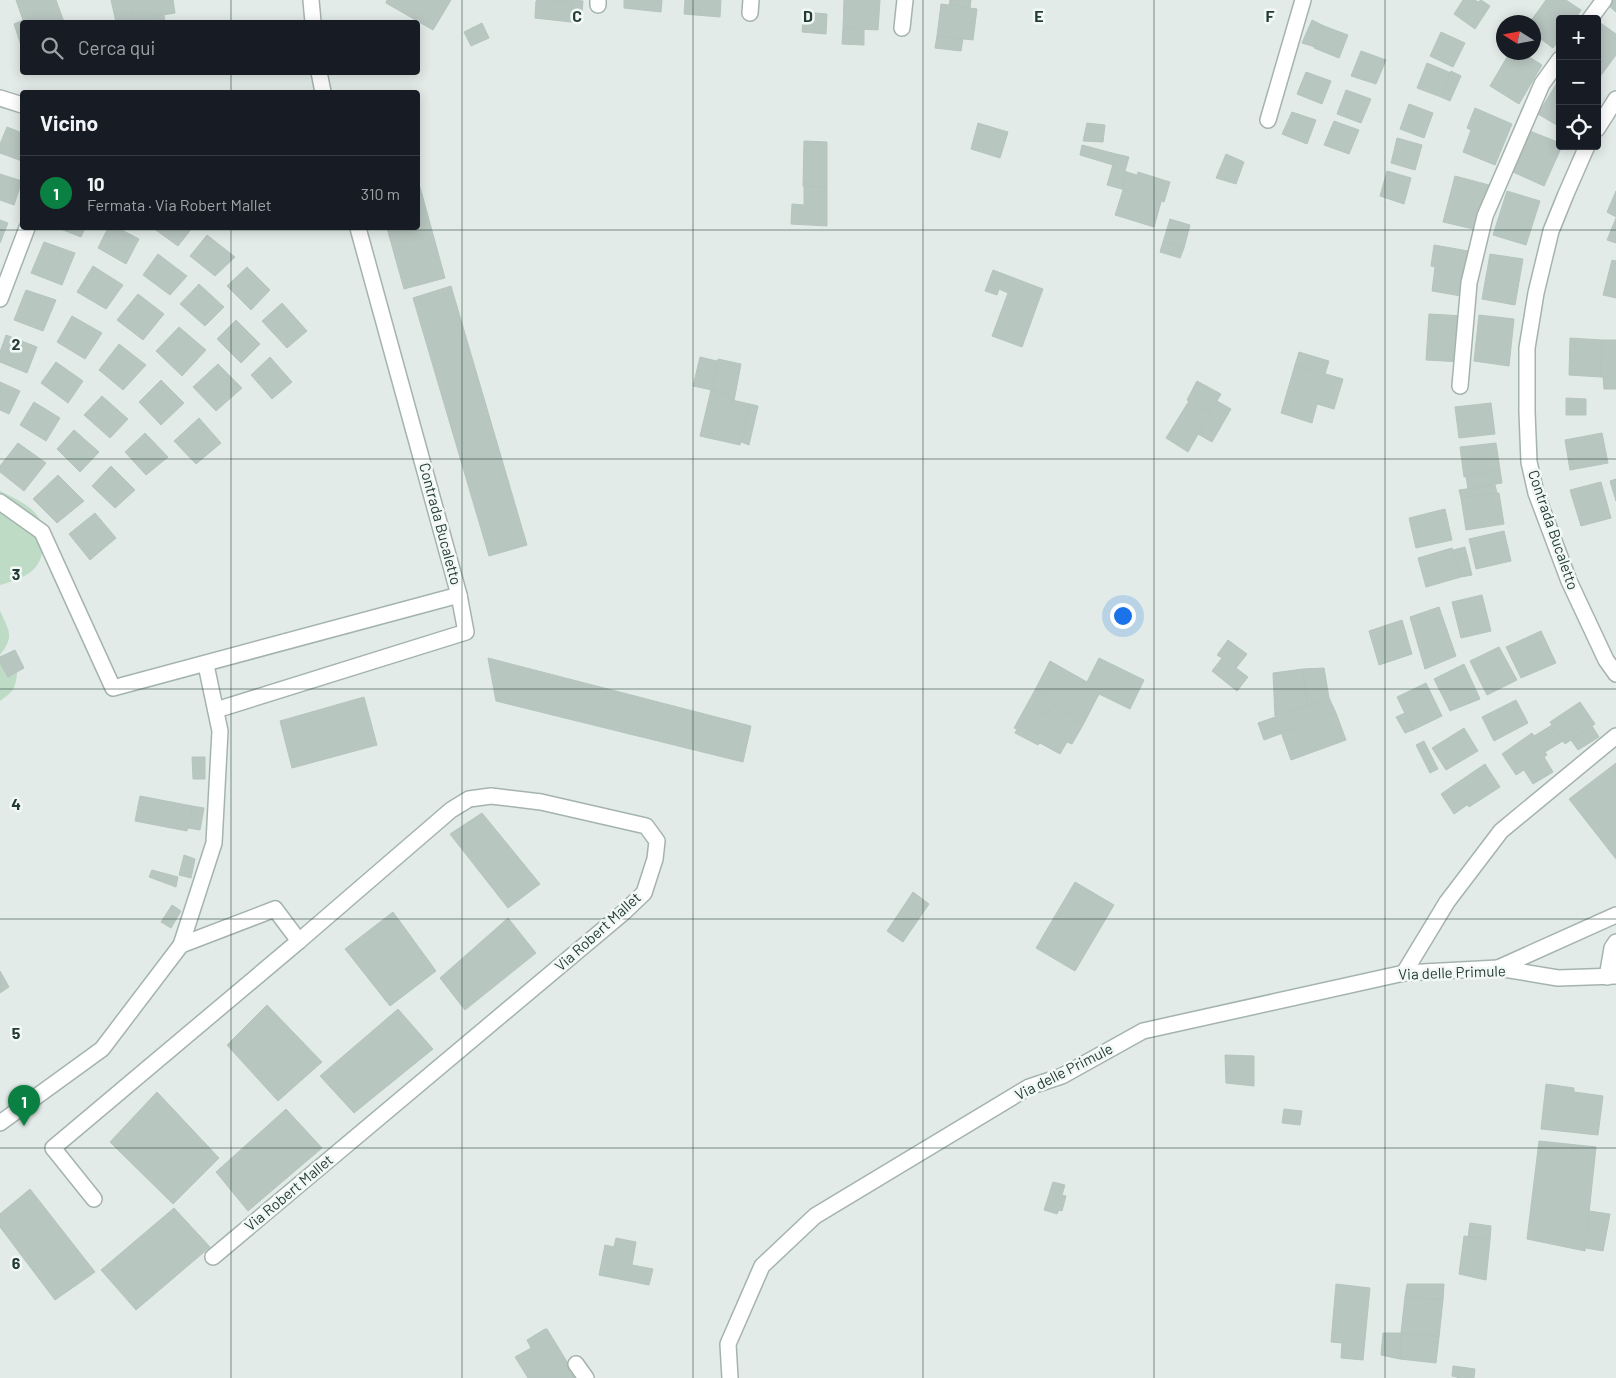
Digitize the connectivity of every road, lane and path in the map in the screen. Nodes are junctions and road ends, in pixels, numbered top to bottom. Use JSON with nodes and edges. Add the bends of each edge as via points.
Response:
{"nodes":[{"id":1,"x":311,"y":0,"type":"edge"},
{"id":2,"x":905,"y":0,"type":"edge"},
{"id":3,"x":1303,"y":0,"type":"edge"},
{"id":4,"x":1604,"y":0,"type":"edge"},
{"id":5,"x":1593,"y":15,"type":"edge"},
{"id":6,"x":313,"y":20,"type":"edge"},
{"id":7,"x":902,"y":28,"type":"dead end"},
{"id":8,"x":1559,"y":60,"type":"edge"},
{"id":9,"x":319,"y":75,"type":"edge"},
{"id":10,"x":322,"y":90,"type":"edge"},
{"id":11,"x":0,"y":98,"type":"edge"},
{"id":12,"x":1616,"y":99,"type":"edge"},
{"id":13,"x":20,"y":104,"type":"edge"},
{"id":14,"x":1268,"y":120,"type":"dead end"},
{"id":15,"x":1601,"y":123,"type":"edge"},
{"id":16,"x":1585,"y":150,"type":"edge"},
{"id":17,"x":26,"y":230,"type":"edge"},
{"id":18,"x":359,"y":230,"type":"edge"},
{"id":19,"x":0,"y":299,"type":"edge"},
{"id":20,"x":1460,"y":386,"type":"dead end"},
{"id":21,"x":0,"y":502,"type":"edge"},
{"id":22,"x":459,"y":595,"type":"junction"},
{"id":23,"x":206,"y":664,"type":"junction"},
{"id":24,"x":1616,"y":674,"type":"edge"},
{"id":25,"x":216,"y":710,"type":"junction"},
{"id":26,"x":1616,"y":736,"type":"edge"},
{"id":27,"x":1616,"y":915,"type":"edge"},
{"id":28,"x":299,"y":941,"type":"junction"},
{"id":29,"x":1616,"y":942,"type":"edge"},
{"id":30,"x":181,"y":945,"type":"junction"},
{"id":31,"x":1498,"y":968,"type":"junction"},
{"id":32,"x":1404,"y":973,"type":"junction"},
{"id":33,"x":1612,"y":977,"type":"edge"},
{"id":34,"x":0,"y":1122,"type":"edge"},
{"id":35,"x":94,"y":1199,"type":"dead end"},
{"id":36,"x":213,"y":1258,"type":"dead end"},
{"id":37,"x":576,"y":1364,"type":"dead end"},
{"id":38,"x":586,"y":1378,"type":"edge"},
{"id":39,"x":730,"y":1378,"type":"edge"}],
"edges":[{"from":1,"to":6,"type":"street"},
{"from":2,"to":7,"type":"street"},
{"from":3,"to":14,"type":"street"},
{"from":4,"to":5,"type":"street"},
{"from":8,"to":20,"type":"street","via":[[1542,84],[1485,216],[1469,283]]},
{"from":9,"to":10,"type":"street"},
{"from":11,"to":13,"type":"street"},
{"from":12,"to":15,"type":"street"},
{"from":16,"to":24,"type":"street","name":"Contrada Bucaletto","via":[[1551,232],[1536,293],[1527,348],[1529,462],[1536,493],[1568,581]]},
{"from":17,"to":19,"type":"street"},
{"from":18,"to":22,"type":"street","name":"Contrada Bucaletto"},
{"from":21,"to":23,"type":"street","name":"Contrada Bucaletto","via":[[42,532],[113,688]]},
{"from":22,"to":23,"type":"street","name":"Contrada Bucaletto"},
{"from":22,"to":25,"type":"street","via":[[466,632]]},
{"from":23,"to":25,"type":"street"},
{"from":25,"to":30,"type":"street","via":[[220,731],[214,843]]},
{"from":26,"to":32,"type":"street","via":[[1501,831],[1447,902]]},
{"from":27,"to":31,"type":"street"},
{"from":28,"to":30,"type":"street","via":[[275,908]]},
{"from":28,"to":35,"type":"street","name":"Via Robert Mallet","via":[[53,1148]]},
{"from":28,"to":36,"type":"street","name":"Via Robert Mallet","via":[[451,810],[469,799],[492,796],[550,804],[646,826],[657,842],[644,893],[623,913]]},
{"from":29,"to":33,"type":"street","via":[[1612,948]]},
{"from":30,"to":34,"type":"street","via":[[102,1049]]},
{"from":31,"to":32,"type":"street","name":"Via delle Primule"},
{"from":31,"to":33,"type":"street","name":"Via delle Primule","via":[[1558,978]]},
{"from":32,"to":39,"type":"street","name":"Via delle Primule","via":[[1143,1031],[1062,1076],[1030,1088],[823,1211],[762,1266],[728,1344]]},
{"from":37,"to":38,"type":"street"}]}
